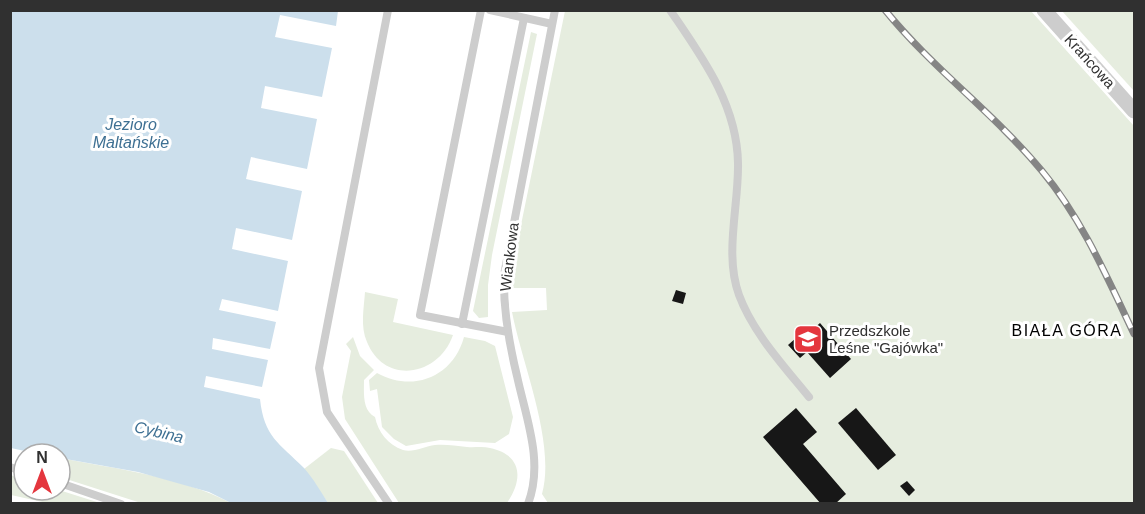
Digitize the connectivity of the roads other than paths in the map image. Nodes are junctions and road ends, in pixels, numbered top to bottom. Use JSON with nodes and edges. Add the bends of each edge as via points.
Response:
{"nodes":[{"id":1,"x":388,"y":10,"type":"edge"},
{"id":2,"x":481,"y":10,"type":"edge"},
{"id":3,"x":490,"y":10,"type":"edge"},
{"id":4,"x":555,"y":10,"type":"edge"},
{"id":5,"x":670,"y":10,"type":"edge"},
{"id":6,"x":1044,"y":10,"type":"edge"},
{"id":7,"x":524,"y":18,"type":"junction"},
{"id":8,"x":552,"y":24,"type":"junction"},
{"id":9,"x":1134,"y":111,"type":"edge"},
{"id":10,"x":462,"y":324,"type":"junction"},
{"id":11,"x":508,"y":332,"type":"junction"},
{"id":12,"x":809,"y":397,"type":"dead end"},
{"id":13,"x":72,"y":487,"type":"edge"},
{"id":14,"x":121,"y":504,"type":"edge"},
{"id":15,"x":389,"y":504,"type":"edge"},
{"id":16,"x":528,"y":504,"type":"edge"}],
"edges":[{"from":1,"to":15,"type":"lane","via":[[319,368],[327,412]]},
{"from":2,"to":10,"type":"lane","via":[[420,315]]},
{"from":3,"to":7,"type":"lane"},
{"from":4,"to":8,"type":"lane","name":"Wiankowa"},
{"from":5,"to":12,"type":"lane","via":[[708,67],[728,105],[735,132],[738,162],[733,250],[739,294],[752,321]]},
{"from":6,"to":9,"type":"street","name":"Krańcowa"},
{"from":7,"to":8,"type":"lane"},
{"from":7,"to":10,"type":"lane"},
{"from":8,"to":11,"type":"lane","name":"Wiankowa","via":[[505,261],[503,290]]},
{"from":10,"to":11,"type":"lane"},
{"from":11,"to":16,"type":"lane","name":"Wiankowa","via":[[535,455],[535,482]]},
{"from":13,"to":14,"type":"lane"}]}
